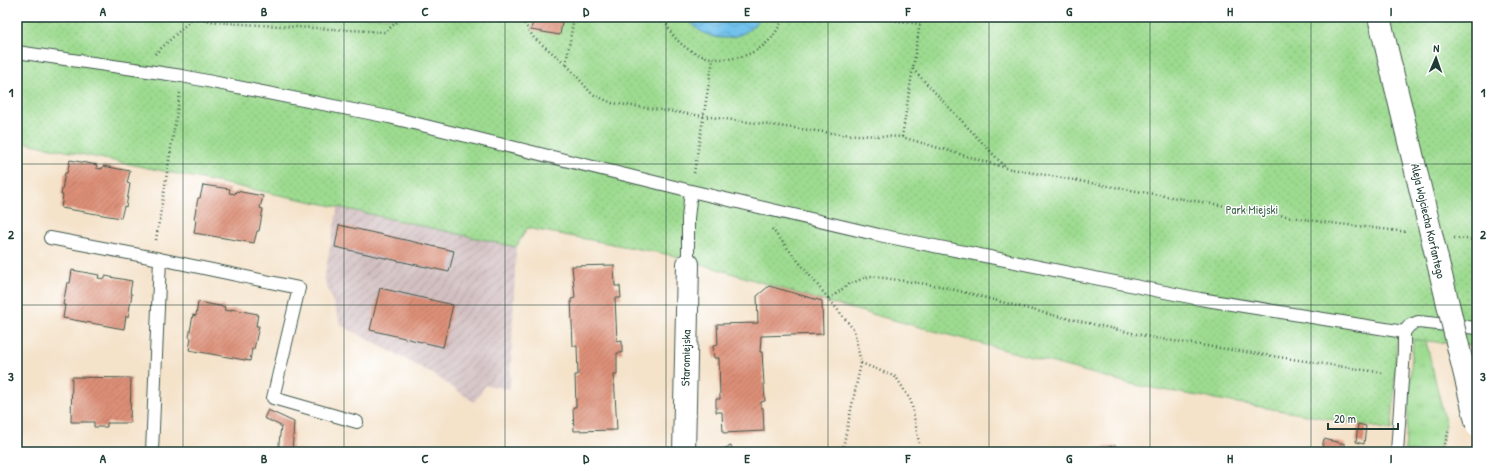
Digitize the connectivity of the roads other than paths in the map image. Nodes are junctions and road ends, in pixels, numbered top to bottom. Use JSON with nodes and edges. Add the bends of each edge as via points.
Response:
{"nodes":[{"id":1,"x":1379,"y":17,"type":"edge"},
{"id":2,"x":17,"y":52,"type":"edge"},
{"id":3,"x":692,"y":185,"type":"junction"},
{"id":4,"x":50,"y":238,"type":"dead end"},
{"id":5,"x":160,"y":259,"type":"junction"},
{"id":6,"x":688,"y":264,"type":"joint"},
{"id":7,"x":1477,"y":328,"type":"edge"},
{"id":8,"x":1404,"y":332,"type":"junction"},
{"id":9,"x":357,"y":422,"type":"dead end"},
{"id":10,"x":1477,"y":425,"type":"edge"},
{"id":11,"x":152,"y":452,"type":"edge"},
{"id":12,"x":684,"y":452,"type":"edge"},
{"id":13,"x":1397,"y":452,"type":"edge"}],
"edges":[{"from":1,"to":10,"type":"main road","name":"Aleja Wojciecha Korfantego","bridge":true},
{"from":2,"to":3,"type":"lane","via":[[182,76],[389,117]]},
{"from":3,"to":6,"type":"lane","via":[[688,218]]},
{"from":3,"to":8,"type":"lane","via":[[752,205],[879,235],[1200,300]]},
{"from":4,"to":5,"type":"lane"},
{"from":5,"to":9,"type":"lane","via":[[299,288],[273,398]]},
{"from":5,"to":11,"type":"lane"},
{"from":6,"to":12,"type":"main road","name":"Staromiejska"},
{"from":7,"to":8,"type":"lane","via":[[1418,322]]},
{"from":8,"to":13,"type":"lane"}]}
